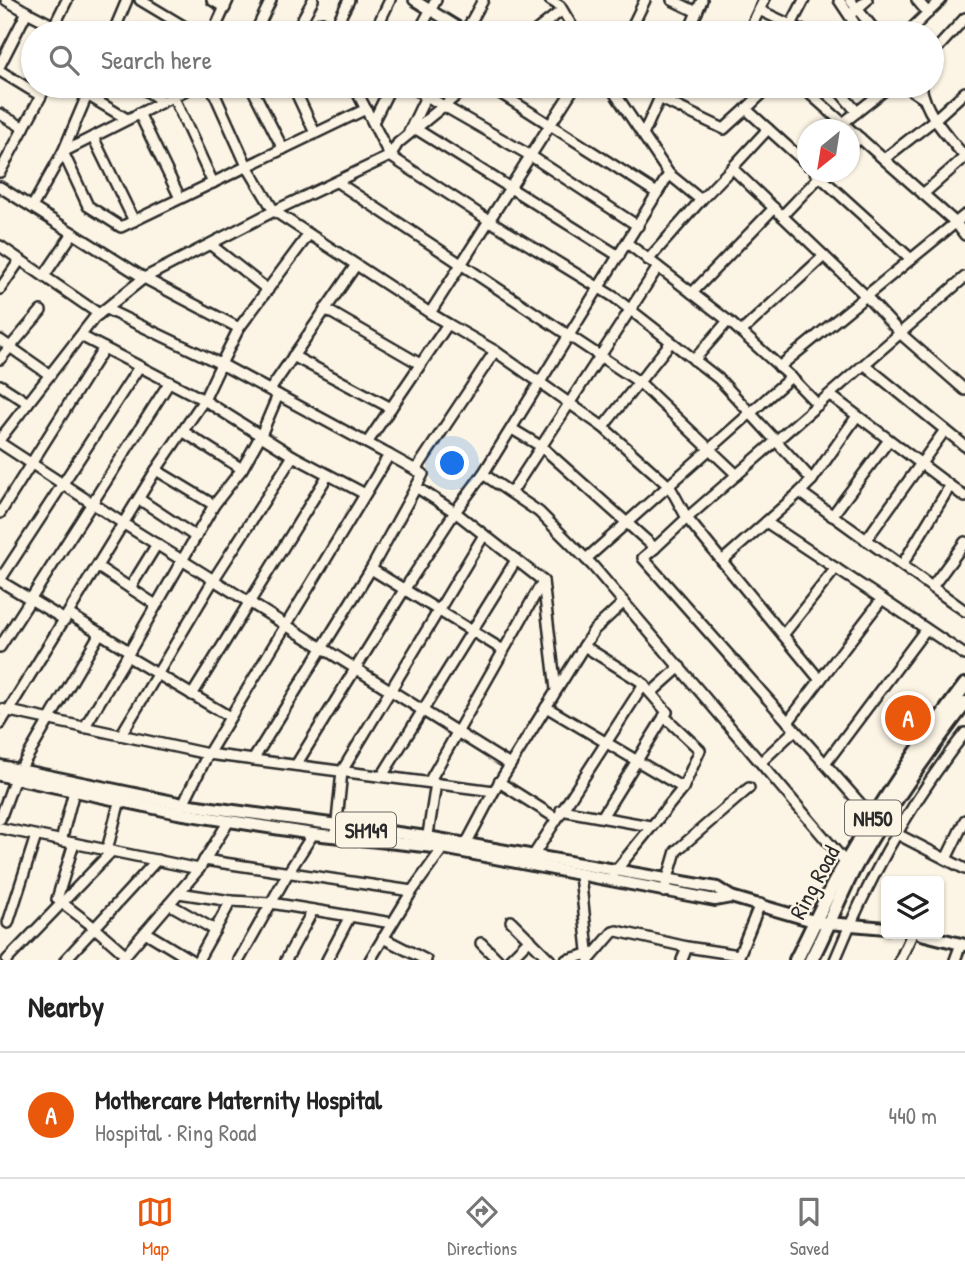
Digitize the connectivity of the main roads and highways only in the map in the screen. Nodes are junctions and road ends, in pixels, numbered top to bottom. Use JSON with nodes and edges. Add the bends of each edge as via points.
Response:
{"nodes":[{"id":1,"x":965,"y":685,"type":"edge"},
{"id":2,"x":965,"y":703,"type":"edge"},
{"id":3,"x":0,"y":765,"type":"edge"},
{"id":4,"x":17,"y":774,"type":"junction"},
{"id":5,"x":0,"y":775,"type":"edge"},
{"id":6,"x":180,"y":808,"type":"junction"},
{"id":7,"x":336,"y":831,"type":"junction"},
{"id":8,"x":427,"y":842,"type":"junction"},
{"id":9,"x":666,"y":886,"type":"junction"},
{"id":10,"x":817,"y":922,"type":"junction"},
{"id":11,"x":831,"y":923,"type":"junction"},
{"id":12,"x":881,"y":927,"type":"edge"},
{"id":13,"x":942,"y":939,"type":"edge"},
{"id":14,"x":963,"y":944,"type":"edge"},
{"id":15,"x":796,"y":960,"type":"edge"},
{"id":16,"x":811,"y":960,"type":"edge"}],
"edges":[{"from":1,"to":10,"type":"highway","name":"Ring Road","number":"NH50","via":[[873,818]]},
{"from":2,"to":11,"type":"highway","name":"Ring Road","number":"NH50","via":[[888,812],[856,865]]},
{"from":3,"to":4,"type":"main road","number":"SH149"},
{"from":4,"to":5,"type":"main road","number":"SH149"},
{"from":4,"to":6,"type":"main road","number":"SH149"},
{"from":4,"to":6,"type":"main road","number":"SH149","via":[[120,800]]},
{"from":6,"to":7,"type":"main road","number":"SH149"},
{"from":6,"to":7,"type":"main road","number":"SH149","via":[[313,834]]},
{"from":7,"to":8,"type":"main road","number":"SH149"},
{"from":8,"to":9,"type":"main road","number":"SH149","via":[[607,881]]},
{"from":8,"to":9,"type":"main road","number":"SH149","via":[[466,844],[615,870]]},
{"from":9,"to":10,"type":"main road","number":"SH149","via":[[715,900],[731,897]]},
{"from":10,"to":11,"type":"main road","number":"SH149"},
{"from":10,"to":15,"type":"highway","name":"Ring Road","number":"NH50"},
{"from":11,"to":12,"type":"main road"},
{"from":11,"to":16,"type":"highway","name":"Ring Road","number":"NH50"},
{"from":13,"to":14,"type":"main road"}]}
